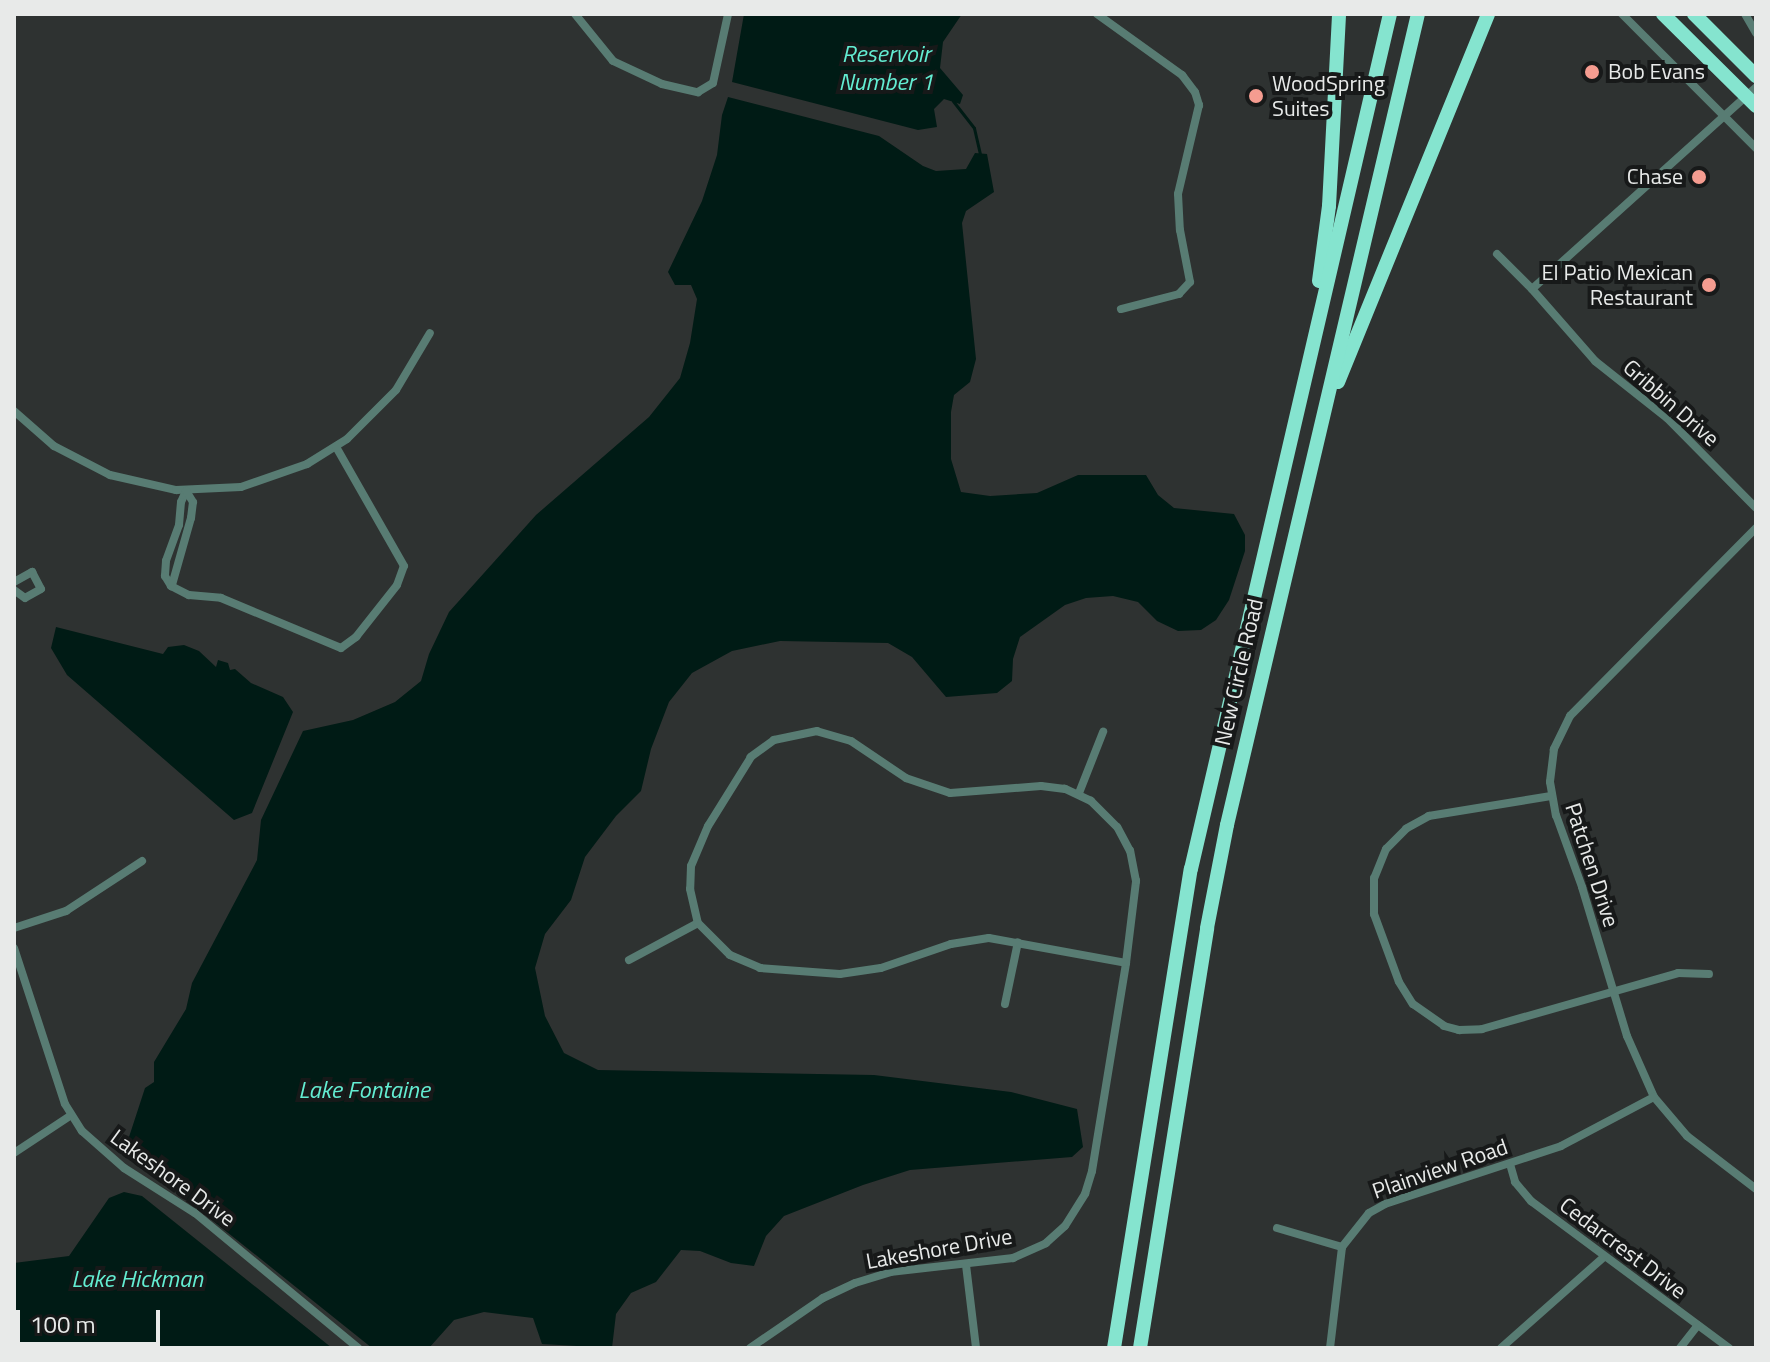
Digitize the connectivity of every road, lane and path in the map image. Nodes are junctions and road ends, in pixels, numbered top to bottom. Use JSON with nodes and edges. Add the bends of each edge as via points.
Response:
{"nodes":[{"id":1,"x":575,"y":14,"type":"edge"},
{"id":2,"x":728,"y":14,"type":"edge"},
{"id":3,"x":1097,"y":14,"type":"edge"},
{"id":4,"x":1339,"y":14,"type":"edge"},
{"id":5,"x":1390,"y":14,"type":"edge"},
{"id":6,"x":1418,"y":14,"type":"edge"},
{"id":7,"x":1488,"y":14,"type":"edge"},
{"id":8,"x":1622,"y":14,"type":"edge"},
{"id":9,"x":1663,"y":14,"type":"edge"},
{"id":10,"x":1694,"y":14,"type":"edge"},
{"id":11,"x":1745,"y":14,"type":"edge"},
{"id":12,"x":1756,"y":33,"type":"edge"},
{"id":13,"x":1756,"y":76,"type":"edge"},
{"id":14,"x":1753,"y":97,"type":"edge"},
{"id":15,"x":1724,"y":116,"type":"junction"},
{"id":16,"x":1756,"y":148,"type":"edge"},
{"id":17,"x":1497,"y":254,"type":"dead end"},
{"id":18,"x":1532,"y":289,"type":"junction"},
{"id":19,"x":1121,"y":309,"type":"dead end"},
{"id":20,"x":430,"y":333,"type":"dead end"},
{"id":21,"x":14,"y":411,"type":"edge"},
{"id":22,"x":336,"y":447,"type":"junction"},
{"id":23,"x":1288,"y":448,"type":"junction"},
{"id":24,"x":1309,"y":469,"type":"junction"},
{"id":25,"x":186,"y":491,"type":"junction"},
{"id":26,"x":1756,"y":508,"type":"edge"},
{"id":27,"x":1756,"y":528,"type":"edge"},
{"id":28,"x":14,"y":582,"type":"edge"},
{"id":29,"x":14,"y":590,"type":"edge"},
{"id":30,"x":1103,"y":732,"type":"dead end"},
{"id":31,"x":1079,"y":793,"type":"junction"},
{"id":32,"x":1551,"y":796,"type":"junction"},
{"id":33,"x":142,"y":861,"type":"dead end"},
{"id":34,"x":698,"y":923,"type":"junction"},
{"id":35,"x":14,"y":928,"type":"edge"},
{"id":36,"x":1018,"y":942,"type":"junction"},
{"id":37,"x":14,"y":948,"type":"edge"},
{"id":38,"x":629,"y":960,"type":"dead end"},
{"id":39,"x":1126,"y":963,"type":"junction"},
{"id":40,"x":1709,"y":974,"type":"dead end"},
{"id":41,"x":1613,"y":991,"type":"junction"},
{"id":42,"x":1005,"y":1004,"type":"dead end"},
{"id":43,"x":1654,"y":1097,"type":"junction"},
{"id":44,"x":70,"y":1116,"type":"junction"},
{"id":45,"x":14,"y":1153,"type":"edge"},
{"id":46,"x":1510,"y":1164,"type":"junction"},
{"id":47,"x":1756,"y":1189,"type":"edge"},
{"id":48,"x":1277,"y":1228,"type":"dead end"},
{"id":49,"x":1342,"y":1247,"type":"junction"},
{"id":50,"x":1604,"y":1257,"type":"junction"},
{"id":51,"x":966,"y":1265,"type":"junction"},
{"id":52,"x":1698,"y":1325,"type":"junction"},
{"id":53,"x":358,"y":1348,"type":"edge"},
{"id":54,"x":750,"y":1348,"type":"edge"},
{"id":55,"x":976,"y":1348,"type":"edge"},
{"id":56,"x":1114,"y":1348,"type":"edge"},
{"id":57,"x":1140,"y":1348,"type":"edge"},
{"id":58,"x":1330,"y":1348,"type":"edge"},
{"id":59,"x":1501,"y":1348,"type":"edge"},
{"id":60,"x":1680,"y":1348,"type":"edge"},
{"id":61,"x":1729,"y":1348,"type":"edge"}],
"edges":[{"from":1,"to":2,"type":"street","via":[[613,61],[662,84],[698,92],[713,83]]},
{"from":3,"to":19,"type":"street","via":[[1182,75],[1199,105],[1178,194],[1190,282],[1179,294]]},
{"from":4,"to":23,"type":"highway","via":[[1324,243]]},
{"from":5,"to":23,"type":"highway","name":"New Circle Road"},
{"from":6,"to":24,"type":"highway","name":"New Circle Road"},
{"from":7,"to":24,"type":"highway","via":[[1343,366]]},
{"from":8,"to":15,"type":"street"},
{"from":9,"to":14,"type":"highway"},
{"from":10,"to":13,"type":"highway"},
{"from":11,"to":12,"type":"street"},
{"from":14,"to":15,"type":"street"},
{"from":15,"to":16,"type":"street"},
{"from":15,"to":18,"type":"street"},
{"from":17,"to":18,"type":"street","name":"Gribbin Drive"},
{"from":18,"to":26,"type":"street","name":"Gribbin Drive","via":[[1595,361],[1667,418]]},
{"from":20,"to":22,"type":"street","via":[[396,390]]},
{"from":21,"to":25,"type":"street","via":[[54,446],[91,467]]},
{"from":22,"to":25,"type":"street","via":[[260,482]]},
{"from":22,"to":25,"type":"street","via":[[404,566],[397,585],[341,648],[221,598],[189,595],[171,586],[191,518],[193,502]]},
{"from":23,"to":56,"type":"highway","name":"New Circle Road","via":[[1191,869]]},
{"from":24,"to":57,"type":"highway","name":"New Circle Road","via":[[1210,914]]},
{"from":27,"to":32,"type":"street","name":"Patchen Drive","via":[[1570,716],[1554,749]]},
{"from":28,"to":29,"type":"street","via":[[32,572],[41,589],[25,598]]},
{"from":30,"to":31,"type":"street"},
{"from":31,"to":34,"type":"street","via":[[1041,786],[950,793],[906,778],[838,735],[788,735],[751,757],[698,846],[690,889]]},
{"from":31,"to":39,"type":"street","name":"Lakeshore Drive","via":[[1117,827],[1135,864]]},
{"from":32,"to":41,"type":"street","name":"Patchen Drive"},
{"from":32,"to":41,"type":"street","via":[[1443,812],[1406,829],[1379,863],[1375,920],[1406,995],[1444,1026],[1482,1029]]},
{"from":33,"to":35,"type":"street","via":[[66,911]]},
{"from":34,"to":36,"type":"street","via":[[741,962],[804,973],[863,972],[977,939]]},
{"from":34,"to":38,"type":"street"},
{"from":36,"to":39,"type":"street"},
{"from":36,"to":42,"type":"street"},
{"from":37,"to":44,"type":"street","name":"Lakeshore Drive"},
{"from":39,"to":51,"type":"street","name":"Lakeshore Drive","via":[[1092,1171],[1080,1202],[1055,1236],[1036,1248],[1002,1261]]},
{"from":40,"to":41,"type":"street","via":[[1678,973]]},
{"from":41,"to":43,"type":"street","name":"Patchen Drive"},
{"from":43,"to":46,"type":"street","name":"Plainview Road","via":[[1594,1131]]},
{"from":43,"to":47,"type":"street","name":"Patchen Drive","via":[[1687,1136]]},
{"from":44,"to":45,"type":"street"},
{"from":44,"to":53,"type":"street","name":"Lakeshore Drive","via":[[101,1150],[195,1213]]},
{"from":46,"to":49,"type":"street","name":"Plainview Road","via":[[1377,1207],[1361,1219]]},
{"from":46,"to":50,"type":"street","name":"Cedarcrest Drive","via":[[1515,1182],[1531,1201]]},
{"from":48,"to":49,"type":"street"},
{"from":49,"to":58,"type":"street"},
{"from":50,"to":52,"type":"street","name":"Cedarcrest Drive"},
{"from":50,"to":59,"type":"street"},
{"from":51,"to":54,"type":"street","name":"Lakeshore Drive","via":[[890,1272],[855,1283],[823,1298]]},
{"from":51,"to":55,"type":"street"},
{"from":52,"to":60,"type":"street"},
{"from":52,"to":61,"type":"street","name":"Cedarcrest Drive"}]}
